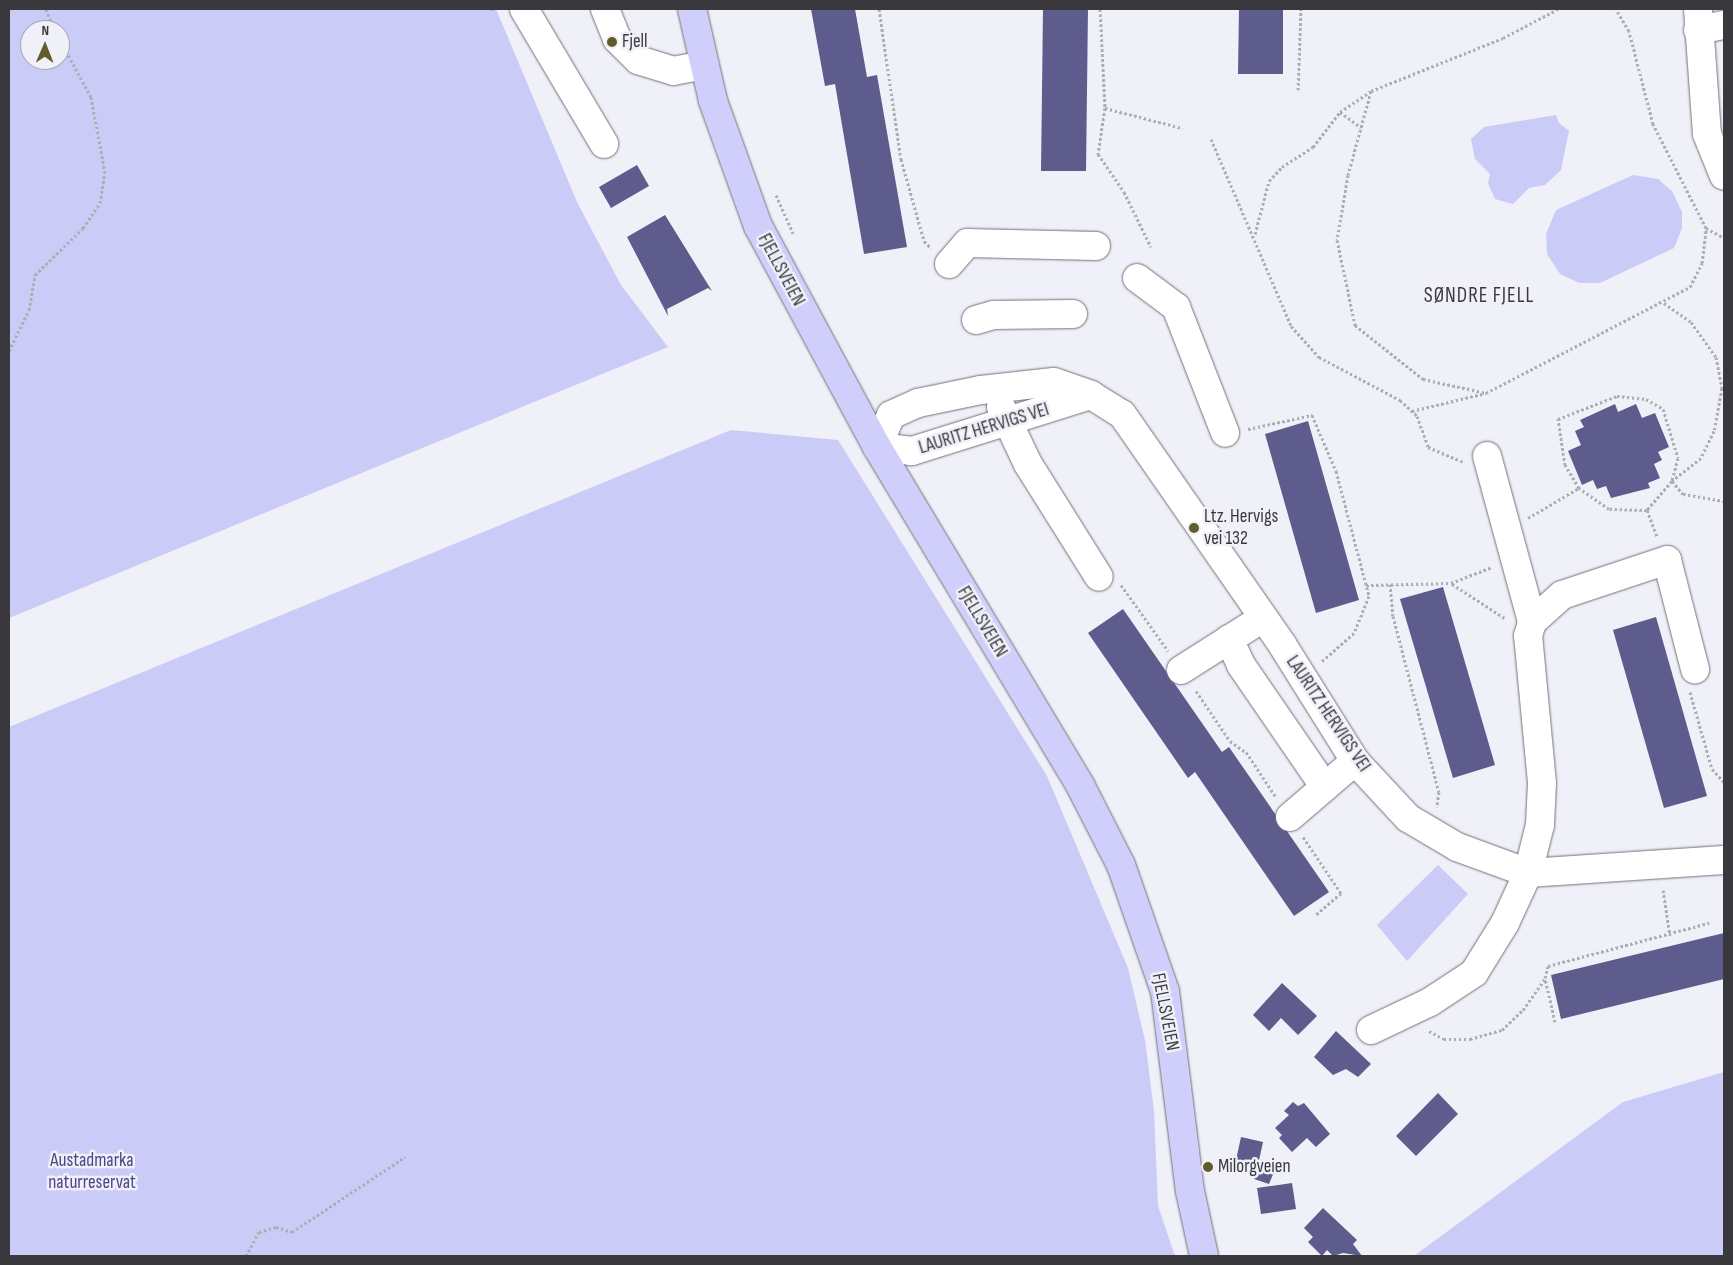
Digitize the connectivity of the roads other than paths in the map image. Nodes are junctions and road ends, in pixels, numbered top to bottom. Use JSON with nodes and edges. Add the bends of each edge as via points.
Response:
{"nodes":[{"id":1,"x":524,"y":9,"type":"edge"},
{"id":2,"x":605,"y":9,"type":"edge"},
{"id":3,"x":692,"y":9,"type":"edge"},
{"id":4,"x":1698,"y":20,"type":"edge"},
{"id":5,"x":1724,"y":25,"type":"edge"},
{"id":6,"x":704,"y":65,"type":"junction"},
{"id":7,"x":604,"y":144,"type":"dead end"},
{"id":8,"x":1724,"y":176,"type":"edge"},
{"id":9,"x":1096,"y":246,"type":"dead end"},
{"id":10,"x":949,"y":264,"type":"road end"},
{"id":11,"x":1137,"y":278,"type":"dead end"},
{"id":12,"x":1073,"y":314,"type":"dead end"},
{"id":13,"x":976,"y":320,"type":"dead end"},
{"id":14,"x":989,"y":389,"type":"junction"},
{"id":15,"x":1091,"y":395,"type":"junction"},
{"id":16,"x":1011,"y":423,"type":"junction"},
{"id":17,"x":1225,"y":433,"type":"road end"},
{"id":18,"x":877,"y":447,"type":"junction"},
{"id":19,"x":1487,"y":456,"type":"road end"},
{"id":20,"x":1099,"y":577,"type":"road end"},
{"id":21,"x":1263,"y":618,"type":"junction"},
{"id":22,"x":1531,"y":618,"type":"junction"},
{"id":23,"x":1229,"y":639,"type":"junction"},
{"id":24,"x":1695,"y":669,"type":"road end"},
{"id":25,"x":1181,"y":670,"type":"road end"},
{"id":26,"x":1355,"y":761,"type":"junction"},
{"id":27,"x":1325,"y":787,"type":"junction"},
{"id":28,"x":1290,"y":817,"type":"road end"},
{"id":29,"x":1724,"y":860,"type":"edge"},
{"id":30,"x":1528,"y":873,"type":"junction"},
{"id":31,"x":1371,"y":1030,"type":"dead end"},
{"id":32,"x":1204,"y":1256,"type":"edge"}],
"edges":[{"from":1,"to":7,"type":"street"},
{"from":2,"to":6,"type":"street","via":[[617,39],[638,60],[673,71]]},
{"from":3,"to":6,"type":"main road","name":"FJELLSVEIEN"},
{"from":4,"to":5,"type":"street"},
{"from":4,"to":8,"type":"street","via":[[1707,134]]},
{"from":6,"to":18,"type":"main road","name":"FJELLSVEIEN","via":[[726,142],[758,226]]},
{"from":9,"to":10,"type":"street","via":[[967,243]]},
{"from":11,"to":17,"type":"street","via":[[1176,307]]},
{"from":12,"to":13,"type":"street","via":[[994,315]]},
{"from":14,"to":15,"type":"street","name":"LAURITZ HERVIGS VEI","via":[[1054,382]]},
{"from":14,"to":16,"type":"street"},
{"from":14,"to":18,"type":"street","name":"LAURITZ HERVIGS VEI","via":[[918,403],[891,415]]},
{"from":15,"to":16,"type":"street","name":"LAURITZ HERVIGS VEI"},
{"from":15,"to":21,"type":"street","name":"LAURITZ HERVIGS VEI","via":[[1122,414]]},
{"from":16,"to":18,"type":"street","name":"LAURITZ HERVIGS VEI","via":[[912,452]]},
{"from":16,"to":20,"type":"street","via":[[1028,464]]},
{"from":18,"to":32,"type":"main road","name":"FJELLSVEIEN","via":[[1080,785],[1121,865],[1165,991],[1190,1191]]},
{"from":19,"to":22,"type":"street"},
{"from":21,"to":23,"type":"street"},
{"from":21,"to":26,"type":"street","name":"LAURITZ HERVIGS VEI"},
{"from":22,"to":24,"type":"street","via":[[1562,595],[1667,560]]},
{"from":22,"to":30,"type":"street","via":[[1528,636],[1542,783],[1540,825]]},
{"from":23,"to":25,"type":"street"},
{"from":23,"to":27,"type":"street","via":[[1241,665]]},
{"from":26,"to":27,"type":"street"},
{"from":26,"to":30,"type":"street","name":"LAURITZ HERVIGS VEI","via":[[1408,818],[1457,847]]},
{"from":27,"to":28,"type":"street"},
{"from":29,"to":30,"type":"street","name":"LAURITZ HERVIGS VEI","via":[[1659,867]]},
{"from":30,"to":31,"type":"street","via":[[1505,923],[1474,972],[1430,1002]]}]}
